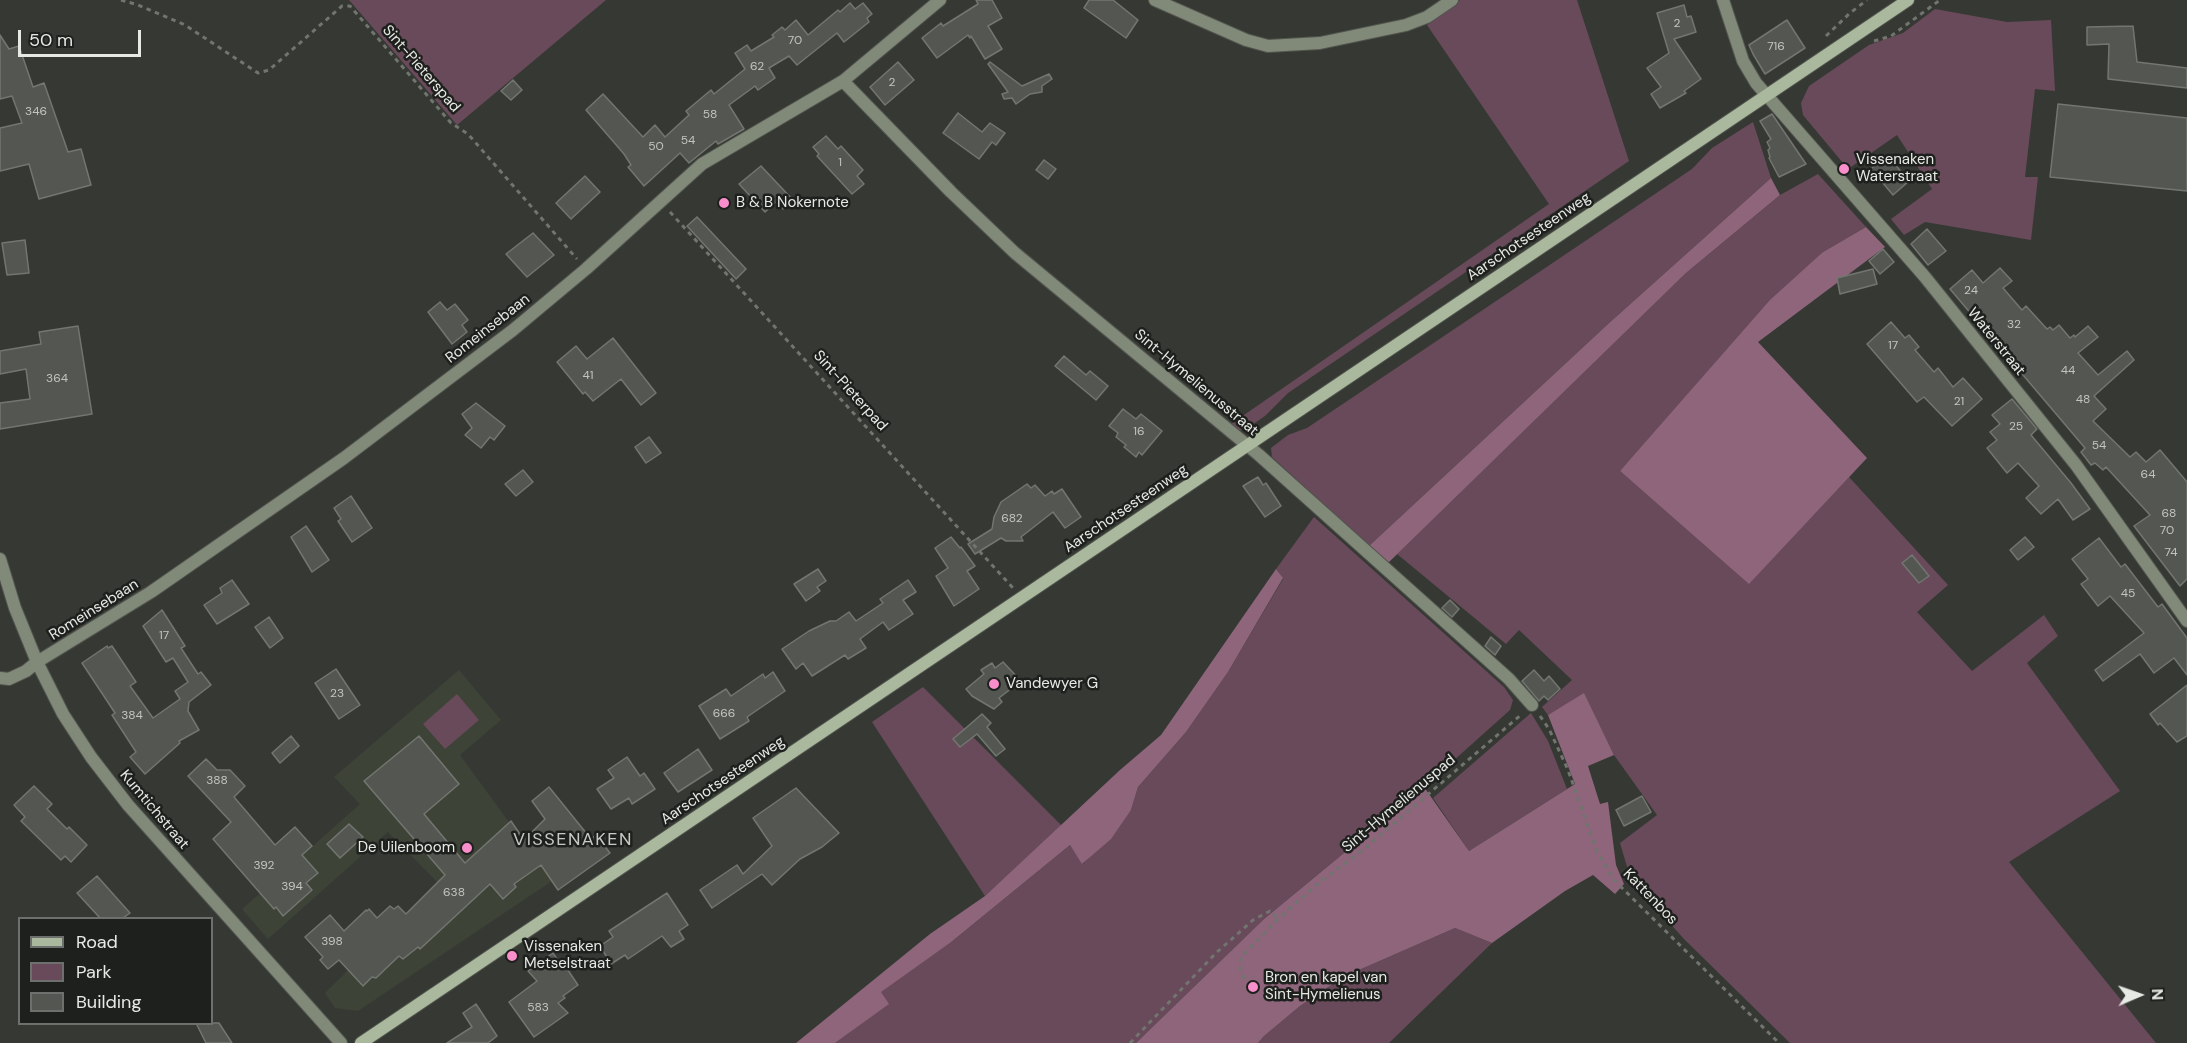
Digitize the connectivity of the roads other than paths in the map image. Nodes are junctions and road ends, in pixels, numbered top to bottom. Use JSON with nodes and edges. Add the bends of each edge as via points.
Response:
{"nodes":[{"id":1,"x":940,"y":0,"type":"edge"},
{"id":2,"x":1155,"y":0,"type":"edge"},
{"id":3,"x":1452,"y":0,"type":"edge"},
{"id":4,"x":1723,"y":0,"type":"edge"},
{"id":5,"x":1908,"y":0,"type":"edge"},
{"id":6,"x":843,"y":81,"type":"junction"},
{"id":7,"x":1767,"y":95,"type":"junction"},
{"id":8,"x":1247,"y":445,"type":"junction"},
{"id":9,"x":0,"y":559,"type":"edge"},
{"id":10,"x":2187,"y":621,"type":"edge"},
{"id":11,"x":37,"y":662,"type":"junction"},
{"id":12,"x":0,"y":678,"type":"edge"},
{"id":13,"x":1532,"y":705,"type":"road end"},
{"id":14,"x":341,"y":1043,"type":"edge"},
{"id":15,"x":361,"y":1043,"type":"edge"}],
"edges":[{"from":1,"to":6,"type":"street","name":"Romeinsebaan"},
{"from":2,"to":3,"type":"street","via":[[1268,46],[1320,43],[1406,25]]},
{"from":4,"to":7,"type":"street","name":"Waterstraat","via":[[1743,61]]},
{"from":5,"to":7,"type":"main road","name":"Aarschotsesteenweg"},
{"from":6,"to":8,"type":"street","name":"Sint-Hymelienusstraat","via":[[1015,253]]},
{"from":6,"to":11,"type":"street","name":"Romeinsebaan","via":[[702,164],[513,330],[344,458],[152,592]]},
{"from":7,"to":8,"type":"main road","name":"Aarschotsesteenweg"},
{"from":7,"to":10,"type":"street","name":"Waterstraat","via":[[1925,277],[2076,465]]},
{"from":8,"to":13,"type":"street","name":"Sint-Hymelienusstraat","via":[[1509,679]]},
{"from":8,"to":15,"type":"main road","name":"Aarschotsesteenweg"},
{"from":9,"to":11,"type":"street","name":"Kumtichstraat"},
{"from":11,"to":12,"type":"street","name":"Romeinsebaan","via":[[9,680]]},
{"from":11,"to":14,"type":"street","name":"Kumtichstraat","via":[[63,714],[128,805]]}]}
